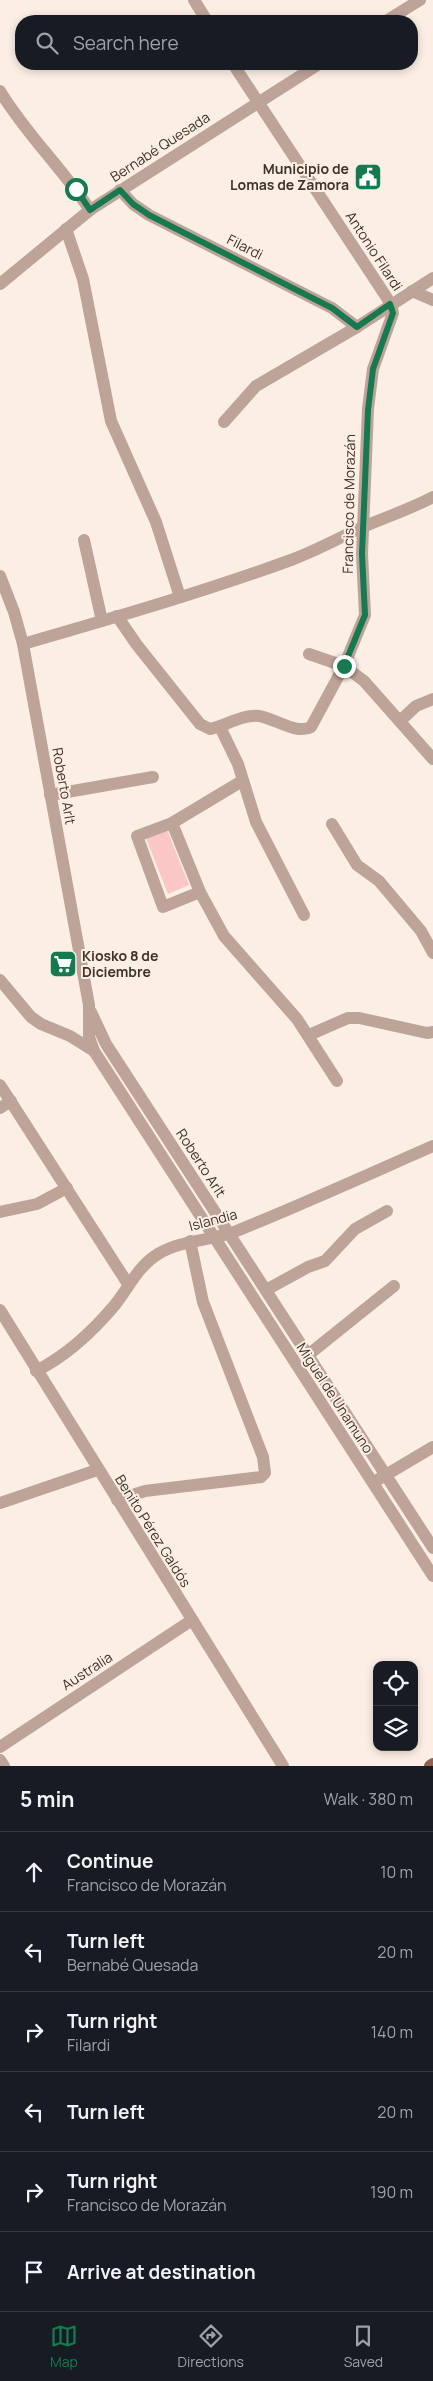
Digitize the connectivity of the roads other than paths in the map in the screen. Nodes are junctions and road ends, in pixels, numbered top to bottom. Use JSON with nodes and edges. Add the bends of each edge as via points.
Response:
{"nodes":[{"id":1,"x":194,"y":0,"type":"edge"},
{"id":2,"x":420,"y":0,"type":"edge"},
{"id":3,"x":203,"y":15,"type":"edge"},
{"id":4,"x":396,"y":15,"type":"edge"},
{"id":5,"x":237,"y":70,"type":"edge"},
{"id":6,"x":309,"y":70,"type":"edge"},
{"id":7,"x":0,"y":91,"type":"edge"},
{"id":8,"x":258,"y":102,"type":"junction"},
{"id":9,"x":13,"y":112,"type":"junction"},
{"id":10,"x":0,"y":116,"type":"edge"},
{"id":11,"x":120,"y":190,"type":"junction"},
{"id":12,"x":90,"y":210,"type":"junction"},
{"id":13,"x":66,"y":229,"type":"junction"},
{"id":14,"x":433,"y":278,"type":"edge"},
{"id":15,"x":0,"y":284,"type":"edge"},
{"id":16,"x":412,"y":291,"type":"junction"},
{"id":17,"x":433,"y":300,"type":"edge"},
{"id":18,"x":390,"y":304,"type":"junction"},
{"id":19,"x":357,"y":327,"type":"junction"},
{"id":20,"x":224,"y":422,"type":"dead end"},
{"id":21,"x":433,"y":497,"type":"edge"},
{"id":22,"x":364,"y":527,"type":"junction"},
{"id":23,"x":84,"y":540,"type":"dead end"},
{"id":24,"x":0,"y":576,"type":"edge"},
{"id":25,"x":180,"y":597,"type":"junction"},
{"id":26,"x":117,"y":616,"type":"junction"},
{"id":27,"x":102,"y":621,"type":"junction"},
{"id":28,"x":23,"y":644,"type":"junction"},
{"id":29,"x":309,"y":654,"type":"dead end"},
{"id":30,"x":344,"y":666,"type":"junction"},
{"id":31,"x":433,"y":699,"type":"edge"},
{"id":32,"x":400,"y":721,"type":"junction"},
{"id":33,"x":220,"y":727,"type":"junction"},
{"id":34,"x":433,"y":759,"type":"edge"},
{"id":35,"x":153,"y":776,"type":"dead end"},
{"id":36,"x":242,"y":780,"type":"junction"},
{"id":37,"x":50,"y":795,"type":"junction"},
{"id":38,"x":172,"y":822,"type":"junction"},
{"id":39,"x":332,"y":824,"type":"dead end"},
{"id":40,"x":200,"y":892,"type":"junction"},
{"id":41,"x":304,"y":915,"type":"dead end"},
{"id":42,"x":433,"y":953,"type":"edge"},
{"id":43,"x":0,"y":980,"type":"edge"},
{"id":44,"x":88,"y":1005,"type":"junction"},
{"id":45,"x":433,"y":1032,"type":"edge"},
{"id":46,"x":309,"y":1035,"type":"junction"},
{"id":47,"x":94,"y":1051,"type":"junction"},
{"id":48,"x":337,"y":1080,"type":"dead end"},
{"id":49,"x":0,"y":1085,"type":"edge"},
{"id":50,"x":5,"y":1105,"type":"edge"},
{"id":51,"x":433,"y":1146,"type":"edge"},
{"id":52,"x":67,"y":1188,"type":"junction"},
{"id":53,"x":387,"y":1211,"type":"dead end"},
{"id":54,"x":0,"y":1212,"type":"edge"},
{"id":55,"x":229,"y":1233,"type":"junction"},
{"id":56,"x":213,"y":1236,"type":"junction"},
{"id":57,"x":190,"y":1241,"type":"junction"},
{"id":58,"x":128,"y":1284,"type":"junction"},
{"id":59,"x":394,"y":1286,"type":"dead end"},
{"id":60,"x":266,"y":1290,"type":"junction"},
{"id":61,"x":0,"y":1310,"type":"edge"},
{"id":62,"x":308,"y":1355,"type":"junction"},
{"id":63,"x":36,"y":1371,"type":"junction"},
{"id":64,"x":433,"y":1447,"type":"edge"},
{"id":65,"x":97,"y":1470,"type":"junction"},
{"id":66,"x":386,"y":1476,"type":"junction"},
{"id":67,"x":372,"y":1484,"type":"junction"},
{"id":68,"x":117,"y":1500,"type":"junction"},
{"id":69,"x":0,"y":1503,"type":"edge"},
{"id":70,"x":433,"y":1548,"type":"edge"},
{"id":71,"x":433,"y":1576,"type":"edge"},
{"id":72,"x":192,"y":1620,"type":"junction"},
{"id":73,"x":0,"y":1747,"type":"edge"},
{"id":74,"x":283,"y":1766,"type":"edge"}],
"edges":[{"from":1,"to":3,"type":"street"},
{"from":2,"to":4,"type":"street"},
{"from":5,"to":8,"type":"street","name":"Antonio Filardi"},
{"from":6,"to":8,"type":"street","name":"Bernabé Quesada"},
{"from":7,"to":9,"type":"street"},
{"from":8,"to":11,"type":"street","name":"Bernabé Quesada"},
{"from":8,"to":18,"type":"street","name":"Antonio Filardi"},
{"from":9,"to":10,"type":"street"},
{"from":9,"to":12,"type":"street"},
{"from":11,"to":12,"type":"street","name":"Bernabé Quesada"},
{"from":11,"to":19,"type":"street","name":"Filardi","via":[[149,215],[332,308]]},
{"from":12,"to":13,"type":"street","name":"Bernabé Quesada"},
{"from":13,"to":15,"type":"street","name":"Bernabé Quesada"},
{"from":13,"to":25,"type":"street","via":[[83,278],[111,421],[156,522]]},
{"from":14,"to":16,"type":"street"},
{"from":16,"to":17,"type":"street"},
{"from":16,"to":18,"type":"street"},
{"from":18,"to":19,"type":"street"},
{"from":18,"to":22,"type":"street","name":"Francisco de Morazán","via":[[393,313],[373,369],[368,410]]},
{"from":19,"to":20,"type":"street","via":[[256,386]]},
{"from":21,"to":22,"type":"street"},
{"from":22,"to":25,"type":"street","via":[[292,560]]},
{"from":22,"to":30,"type":"street","name":"Francisco de Morazán","via":[[365,615]]},
{"from":23,"to":27,"type":"street"},
{"from":24,"to":28,"type":"street","name":"Roberto Arlt"},
{"from":25,"to":26,"type":"street"},
{"from":26,"to":27,"type":"street"},
{"from":26,"to":33,"type":"street","via":[[136,645],[200,724],[210,729]]},
{"from":27,"to":28,"type":"street"},
{"from":28,"to":37,"type":"street","name":"Roberto Arlt"},
{"from":29,"to":30,"type":"street"},
{"from":30,"to":32,"type":"street","via":[[361,678]]},
{"from":30,"to":33,"type":"street","name":"Francisco de Morazán","via":[[308,729],[252,716]]},
{"from":31,"to":32,"type":"street","via":[[416,706]]},
{"from":32,"to":34,"type":"street"},
{"from":33,"to":36,"type":"street"},
{"from":35,"to":37,"type":"street"},
{"from":36,"to":38,"type":"street"},
{"from":36,"to":41,"type":"street","via":[[256,822]]},
{"from":37,"to":44,"type":"street","name":"Roberto Arlt"},
{"from":38,"to":40,"type":"street"},
{"from":38,"to":40,"type":"street","via":[[136,836],[164,907]]},
{"from":39,"to":42,"type":"street","via":[[357,865],[379,881],[421,931]]},
{"from":40,"to":46,"type":"street","via":[[224,936]]},
{"from":43,"to":47,"type":"street","via":[[30,1017]]},
{"from":44,"to":47,"type":"street","name":"Roberto Arlt","via":[[89,1037]]},
{"from":44,"to":55,"type":"street","name":"Roberto Arlt","via":[[106,1044]]},
{"from":45,"to":46,"type":"street","via":[[348,1018]]},
{"from":46,"to":48,"type":"street"},
{"from":47,"to":56,"type":"street","name":"Roberto Arlt"},
{"from":49,"to":50,"type":"street"},
{"from":50,"to":52,"type":"street"},
{"from":51,"to":55,"type":"street","name":"Islandia"},
{"from":52,"to":54,"type":"street","via":[[37,1204]]},
{"from":52,"to":58,"type":"street"},
{"from":53,"to":60,"type":"street","via":[[355,1229],[325,1261]]},
{"from":55,"to":56,"type":"street","name":"Islandia"},
{"from":55,"to":60,"type":"street","name":"Miguel de Unamuno"},
{"from":56,"to":57,"type":"street","name":"Islandia"},
{"from":56,"to":67,"type":"street","name":"Miguel de Unamuno"},
{"from":57,"to":58,"type":"street","name":"Islandia","via":[[157,1254]]},
{"from":57,"to":68,"type":"street","via":[[203,1302],[263,1457],[265,1473],[261,1477],[145,1491]]},
{"from":58,"to":63,"type":"street","name":"Islandia","via":[[114,1306],[72,1349]]},
{"from":59,"to":62,"type":"street"},
{"from":60,"to":62,"type":"street","name":"Miguel de Unamuno"},
{"from":61,"to":63,"type":"street","name":"Benito Pérez Galdós"},
{"from":62,"to":66,"type":"street","name":"Miguel de Unamuno"},
{"from":63,"to":65,"type":"street","name":"Benito Pérez Galdós"},
{"from":64,"to":66,"type":"street"},
{"from":65,"to":68,"type":"street","name":"Benito Pérez Galdós"},
{"from":65,"to":69,"type":"street"},
{"from":66,"to":67,"type":"street"},
{"from":66,"to":70,"type":"street","name":"Miguel de Unamuno"},
{"from":67,"to":71,"type":"street","name":"Miguel de Unamuno"},
{"from":68,"to":72,"type":"street","name":"Benito Pérez Galdós"},
{"from":72,"to":73,"type":"street","name":"Australia"},
{"from":72,"to":74,"type":"street","name":"Benito Pérez Galdós"}]}
